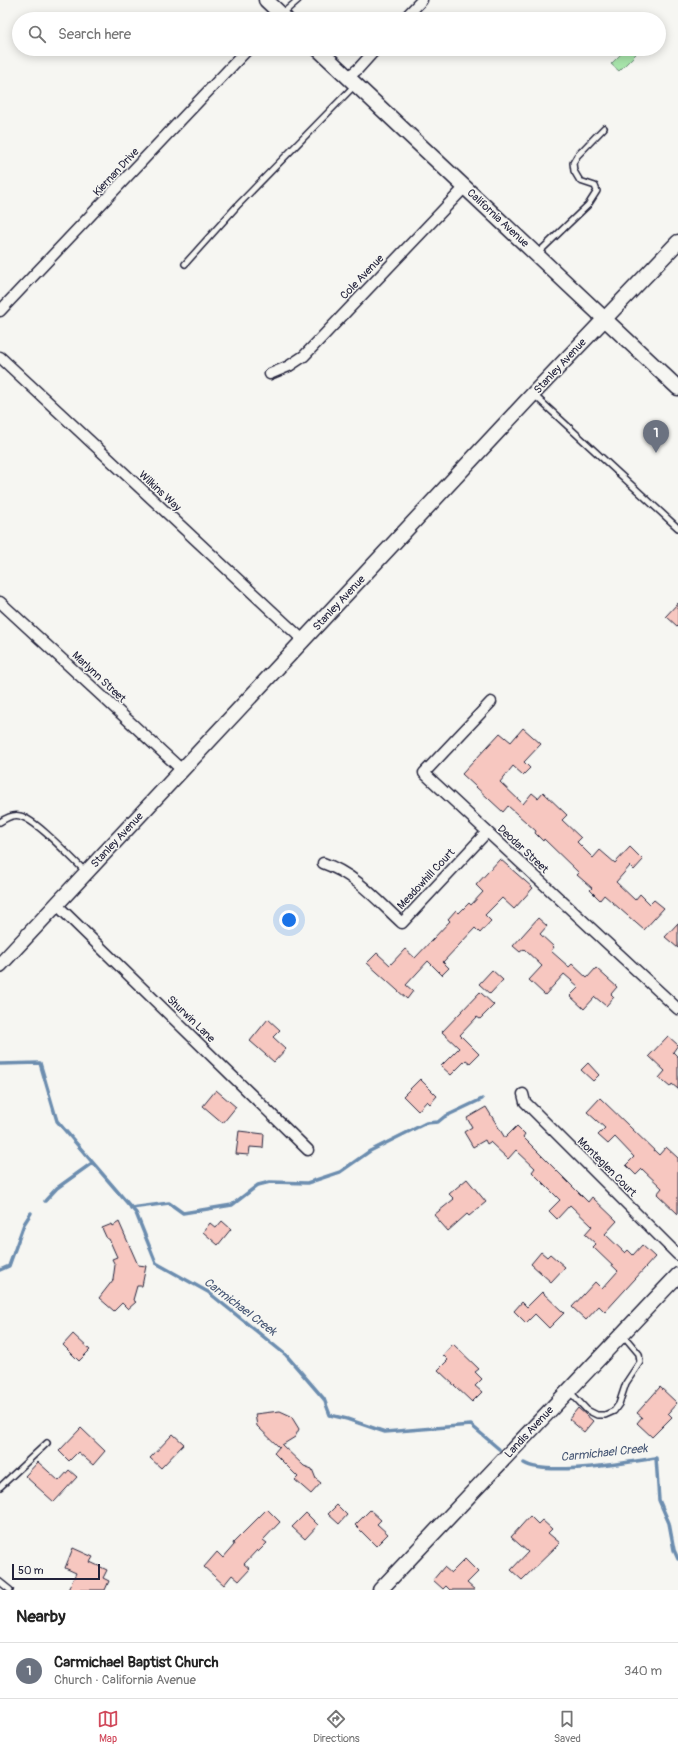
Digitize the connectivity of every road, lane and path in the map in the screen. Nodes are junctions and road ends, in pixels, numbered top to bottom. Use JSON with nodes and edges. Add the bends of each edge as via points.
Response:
{"nodes":[{"id":1,"x":266,"y":0,"type":"edge"},
{"id":2,"x":298,"y":0,"type":"edge"},
{"id":3,"x":422,"y":0,"type":"edge"},
{"id":4,"x":276,"y":12,"type":"edge"},
{"id":5,"x":287,"y":12,"type":"edge"},
{"id":6,"x":411,"y":12,"type":"edge"},
{"id":7,"x":241,"y":56,"type":"edge"},
{"id":8,"x":325,"y":56,"type":"edge"},
{"id":9,"x":370,"y":56,"type":"edge"},
{"id":10,"x":352,"y":81,"type":"junction"},
{"id":11,"x":604,"y":128,"type":"dead end"},
{"id":12,"x":465,"y":187,"type":"junction"},
{"id":13,"x":678,"y":242,"type":"edge"},
{"id":14,"x":536,"y":254,"type":"junction"},
{"id":15,"x":185,"y":264,"type":"dead end"},
{"id":16,"x":0,"y":311,"type":"edge"},
{"id":17,"x":605,"y":318,"type":"junction"},
{"id":18,"x":0,"y":357,"type":"edge"},
{"id":19,"x":270,"y":374,"type":"dead end"},
{"id":20,"x":678,"y":388,"type":"edge"},
{"id":21,"x":533,"y":394,"type":"junction"},
{"id":22,"x":678,"y":528,"type":"edge"},
{"id":23,"x":0,"y":602,"type":"edge"},
{"id":24,"x":304,"y":642,"type":"junction"},
{"id":25,"x":490,"y":702,"type":"dead end"},
{"id":26,"x":182,"y":770,"type":"junction"},
{"id":27,"x":0,"y":822,"type":"edge"},
{"id":28,"x":487,"y":832,"type":"junction"},
{"id":29,"x":323,"y":864,"type":"dead end"},
{"id":30,"x":86,"y":873,"type":"junction"},
{"id":31,"x":57,"y":905,"type":"junction"},
{"id":32,"x":0,"y":965,"type":"edge"},
{"id":33,"x":678,"y":1008,"type":"edge"},
{"id":34,"x":523,"y":1094,"type":"dead end"},
{"id":35,"x":308,"y":1150,"type":"dead end"},
{"id":36,"x":678,"y":1255,"type":"edge"},
{"id":37,"x":678,"y":1275,"type":"edge"},
{"id":38,"x":622,"y":1334,"type":"junction"},
{"id":39,"x":568,"y":1391,"type":"junction"},
{"id":40,"x":47,"y":1443,"type":"dead end"},
{"id":41,"x":0,"y":1487,"type":"edge"},
{"id":42,"x":0,"y":1582,"type":"edge"},
{"id":43,"x":10,"y":1590,"type":"edge"},
{"id":44,"x":380,"y":1590,"type":"edge"}],
"edges":[{"from":1,"to":4,"type":"street"},
{"from":2,"to":5,"type":"lane"},
{"from":3,"to":6,"type":"street"},
{"from":7,"to":16,"type":"street","name":"Kiernan Drive"},
{"from":8,"to":10,"type":"street","name":"California Avenue"},
{"from":9,"to":10,"type":"street","via":[[358,69]]},
{"from":10,"to":12,"type":"street","name":"California Avenue"},
{"from":10,"to":15,"type":"lane"},
{"from":11,"to":14,"type":"lane","via":[[573,163],[580,181],[595,186],[597,191],[588,205]]},
{"from":12,"to":14,"type":"street","name":"California Avenue"},
{"from":12,"to":19,"type":"street","name":"Cole Avenue","via":[[304,356]]},
{"from":13,"to":17,"type":"street","name":"Stanley Avenue"},
{"from":14,"to":17,"type":"street","name":"California Avenue"},
{"from":17,"to":20,"type":"street","name":"California Avenue"},
{"from":17,"to":21,"type":"street","name":"Stanley Avenue"},
{"from":18,"to":24,"type":"street","name":"Wilkins Way"},
{"from":21,"to":22,"type":"lane"},
{"from":21,"to":24,"type":"street","name":"Stanley Avenue"},
{"from":23,"to":26,"type":"street","name":"Marlynn Street"},
{"from":24,"to":26,"type":"street","name":"Stanley Avenue"},
{"from":25,"to":28,"type":"street","name":"Deodar Street","via":[[424,773]]},
{"from":26,"to":30,"type":"street","name":"Stanley Avenue"},
{"from":27,"to":30,"type":"lane","via":[[8,816],[20,816],[36,826]]},
{"from":28,"to":29,"type":"street","name":"Meadowhill Court","via":[[402,923],[360,884],[345,873]]},
{"from":28,"to":33,"type":"street","name":"Deodar Street"},
{"from":30,"to":31,"type":"street","name":"Stanley Avenue"},
{"from":31,"to":32,"type":"street","name":"Stanley Avenue"},
{"from":31,"to":35,"type":"street","name":"Shurwin Lane"},
{"from":34,"to":36,"type":"street","name":"Monteglen Court","via":[[525,1102]]},
{"from":37,"to":38,"type":"street","name":"Landis Avenue"},
{"from":38,"to":39,"type":"street","name":"Landis Avenue"},
{"from":38,"to":39,"type":"lane","via":[[639,1354],[640,1362],[626,1383],[614,1411],[597,1415],[587,1410]]},
{"from":39,"to":44,"type":"street","name":"Landis Avenue"},
{"from":40,"to":41,"type":"lane"},
{"from":42,"to":43,"type":"lane"}]}
